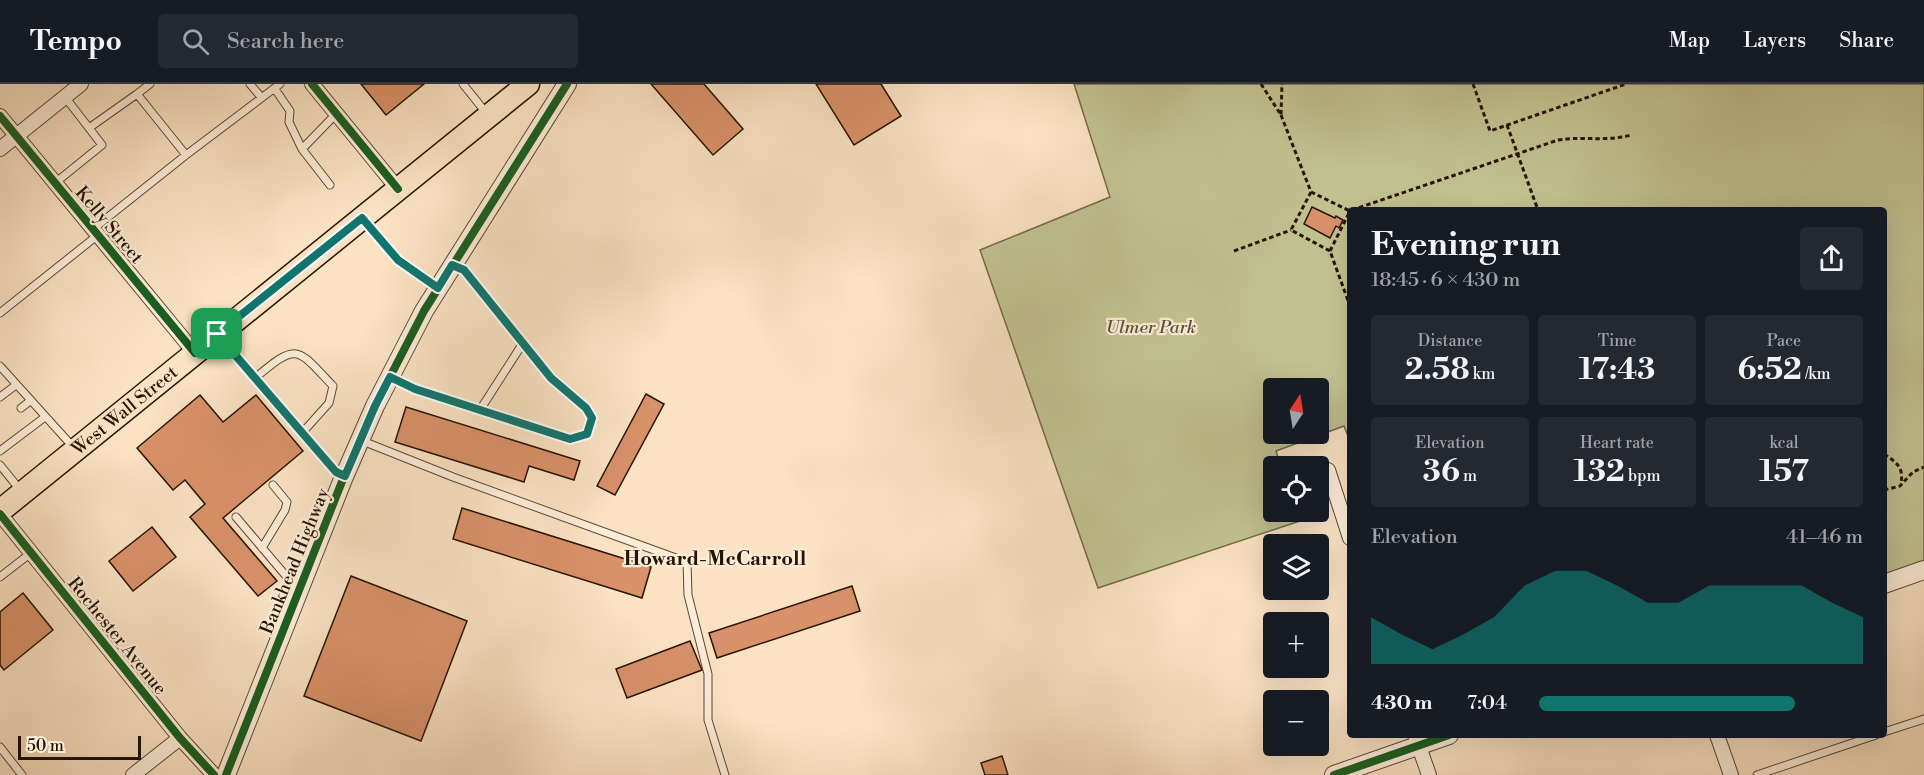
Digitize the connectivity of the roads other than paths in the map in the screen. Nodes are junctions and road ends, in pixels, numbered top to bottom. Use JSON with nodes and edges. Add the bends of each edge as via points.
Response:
{"nodes":[{"id":1,"x":81,"y":84,"type":"edge"},
{"id":2,"x":150,"y":84,"type":"edge"},
{"id":3,"x":250,"y":84,"type":"edge"},
{"id":4,"x":312,"y":84,"type":"edge"},
{"id":5,"x":463,"y":84,"type":"edge"},
{"id":6,"x":528,"y":84,"type":"edge"},
{"id":7,"x":567,"y":84,"type":"edge"},
{"id":8,"x":278,"y":86,"type":"edge"},
{"id":9,"x":137,"y":94,"type":"junction"},
{"id":10,"x":65,"y":97,"type":"junction"},
{"id":11,"x":261,"y":97,"type":"junction"},
{"id":12,"x":337,"y":113,"type":"junction"},
{"id":13,"x":0,"y":116,"type":"edge"},
{"id":14,"x":489,"y":116,"type":"junction"},
{"id":15,"x":89,"y":128,"type":"junction"},
{"id":16,"x":17,"y":136,"type":"junction"},
{"id":17,"x":0,"y":149,"type":"edge"},
{"id":18,"x":302,"y":149,"type":"junction"},
{"id":19,"x":186,"y":155,"type":"junction"},
{"id":20,"x":55,"y":183,"type":"junction"},
{"id":21,"x":330,"y":185,"type":"dead end"},
{"id":22,"x":398,"y":189,"type":"junction"},
{"id":23,"x":362,"y":218,"type":"junction"},
{"id":24,"x":96,"y":232,"type":"junction"},
{"id":25,"x":452,"y":265,"type":"junction"},
{"id":26,"x":438,"y":288,"type":"junction"},
{"id":27,"x":0,"y":313,"type":"edge"},
{"id":28,"x":217,"y":334,"type":"junction"},
{"id":29,"x":523,"y":343,"type":"junction"},
{"id":30,"x":195,"y":352,"type":"junction"},
{"id":31,"x":0,"y":366,"type":"edge"},
{"id":32,"x":390,"y":377,"type":"junction"},
{"id":33,"x":255,"y":378,"type":"junction"},
{"id":34,"x":16,"y":385,"type":"junction"},
{"id":35,"x":0,"y":397,"type":"edge"},
{"id":36,"x":30,"y":401,"type":"junction"},
{"id":37,"x":21,"y":408,"type":"dead end"},
{"id":38,"x":480,"y":410,"type":"junction"},
{"id":39,"x":45,"y":417,"type":"junction"},
{"id":40,"x":303,"y":433,"type":"junction"},
{"id":41,"x":360,"y":440,"type":"junction"},
{"id":42,"x":75,"y":449,"type":"junction"},
{"id":43,"x":0,"y":451,"type":"edge"},
{"id":44,"x":0,"y":465,"type":"edge"},
{"id":45,"x":1329,"y":473,"type":"edge"},
{"id":46,"x":345,"y":476,"type":"junction"},
{"id":47,"x":273,"y":485,"type":"dead end"},
{"id":48,"x":22,"y":493,"type":"junction"},
{"id":49,"x":0,"y":512,"type":"edge"},
{"id":50,"x":236,"y":517,"type":"dead end"},
{"id":51,"x":1347,"y":529,"type":"edge"},
{"id":52,"x":262,"y":548,"type":"junction"},
{"id":53,"x":31,"y":553,"type":"junction"},
{"id":54,"x":1924,"y":570,"type":"edge"},
{"id":55,"x":0,"y":577,"type":"edge"},
{"id":56,"x":1887,"y":583,"type":"edge"},
{"id":57,"x":299,"y":592,"type":"junction"},
{"id":58,"x":1924,"y":719,"type":"edge"},
{"id":59,"x":1887,"y":731,"type":"edge"},
{"id":60,"x":180,"y":738,"type":"junction"},
{"id":61,"x":1718,"y":738,"type":"edge"},
{"id":62,"x":1867,"y":738,"type":"edge"},
{"id":63,"x":1417,"y":740,"type":"edge"},
{"id":64,"x":0,"y":747,"type":"edge"},
{"id":65,"x":22,"y":775,"type":"edge"},
{"id":66,"x":133,"y":775,"type":"edge"},
{"id":67,"x":214,"y":775,"type":"edge"},
{"id":68,"x":226,"y":775,"type":"edge"},
{"id":69,"x":725,"y":775,"type":"edge"},
{"id":70,"x":1334,"y":775,"type":"edge"},
{"id":71,"x":1430,"y":775,"type":"edge"},
{"id":72,"x":1731,"y":775,"type":"edge"},
{"id":73,"x":1757,"y":775,"type":"edge"}],
"edges":[{"from":1,"to":10,"type":"street"},
{"from":2,"to":9,"type":"lane"},
{"from":3,"to":11,"type":"lane"},
{"from":4,"to":12,"type":"street"},
{"from":5,"to":14,"type":"lane"},
{"from":6,"to":14,"type":"main road","name":"West Wall Street"},
{"from":7,"to":25,"type":"street","name":"Bankhead Highway"},
{"from":8,"to":11,"type":"lane"},
{"from":8,"to":18,"type":"lane"},
{"from":9,"to":15,"type":"lane"},
{"from":9,"to":19,"type":"lane"},
{"from":10,"to":15,"type":"lane"},
{"from":10,"to":16,"type":"street"},
{"from":11,"to":19,"type":"lane"},
{"from":12,"to":18,"type":"lane"},
{"from":12,"to":22,"type":"street"},
{"from":13,"to":16,"type":"street","name":"Kelly Street"},
{"from":14,"to":22,"type":"main road","name":"West Wall Street"},
{"from":15,"to":20,"type":"lane","via":[[102,145]]},
{"from":16,"to":17,"type":"street"},
{"from":16,"to":20,"type":"street","name":"Kelly Street"},
{"from":18,"to":21,"type":"lane"},
{"from":19,"to":24,"type":"lane"},
{"from":20,"to":24,"type":"street","name":"Kelly Street"},
{"from":22,"to":23,"type":"main road","name":"West Wall Street"},
{"from":23,"to":26,"type":"lane","via":[[398,260]]},
{"from":23,"to":28,"type":"main road","name":"West Wall Street"},
{"from":24,"to":27,"type":"lane"},
{"from":24,"to":30,"type":"street","name":"Kelly Street"},
{"from":25,"to":26,"type":"street","name":"Bankhead Highway"},
{"from":25,"to":29,"type":"lane","via":[[464,270]]},
{"from":26,"to":32,"type":"street","name":"Bankhead Highway"},
{"from":28,"to":30,"type":"main road","name":"West Wall Street"},
{"from":28,"to":33,"type":"lane"},
{"from":29,"to":38,"type":"lane"},
{"from":29,"to":38,"type":"lane","via":[[551,378],[586,408],[592,418],[587,434],[570,439]]},
{"from":30,"to":42,"type":"main road","name":"West Wall Street"},
{"from":31,"to":34,"type":"lane"},
{"from":32,"to":38,"type":"lane"},
{"from":32,"to":41,"type":"street","name":"Bankhead Highway"},
{"from":33,"to":40,"type":"lane"},
{"from":33,"to":40,"type":"lane","via":[[281,356],[304,355],[333,386],[329,403]]},
{"from":34,"to":35,"type":"lane"},
{"from":34,"to":36,"type":"lane"},
{"from":36,"to":37,"type":"lane"},
{"from":36,"to":39,"type":"lane"},
{"from":39,"to":42,"type":"lane"},
{"from":39,"to":43,"type":"lane"},
{"from":40,"to":46,"type":"lane","via":[[336,472]]},
{"from":41,"to":46,"type":"street","name":"Bankhead Highway"},
{"from":41,"to":69,"type":"lane","via":[[687,562],[688,595],[708,674],[708,720]]},
{"from":42,"to":48,"type":"main road","name":"West Wall Street"},
{"from":44,"to":48,"type":"lane"},
{"from":45,"to":51,"type":"street"},
{"from":46,"to":57,"type":"street","name":"Bankhead Highway"},
{"from":47,"to":52,"type":"lane","via":[[286,502],[285,510]]},
{"from":48,"to":49,"type":"main road","name":"West Wall Street"},
{"from":49,"to":53,"type":"street","name":"Rochester Avenue"},
{"from":50,"to":52,"type":"lane"},
{"from":52,"to":57,"type":"lane"},
{"from":53,"to":55,"type":"lane"},
{"from":53,"to":60,"type":"street","name":"Rochester Avenue"},
{"from":54,"to":56,"type":"street"},
{"from":57,"to":68,"type":"street","name":"Bankhead Highway"},
{"from":58,"to":59,"type":"lane"},
{"from":60,"to":66,"type":"street"},
{"from":60,"to":67,"type":"street","name":"Rochester Avenue"},
{"from":61,"to":72,"type":"street"},
{"from":62,"to":73,"type":"lane"},
{"from":63,"to":70,"type":"street"},
{"from":63,"to":71,"type":"street"},
{"from":64,"to":65,"type":"lane"}]}
